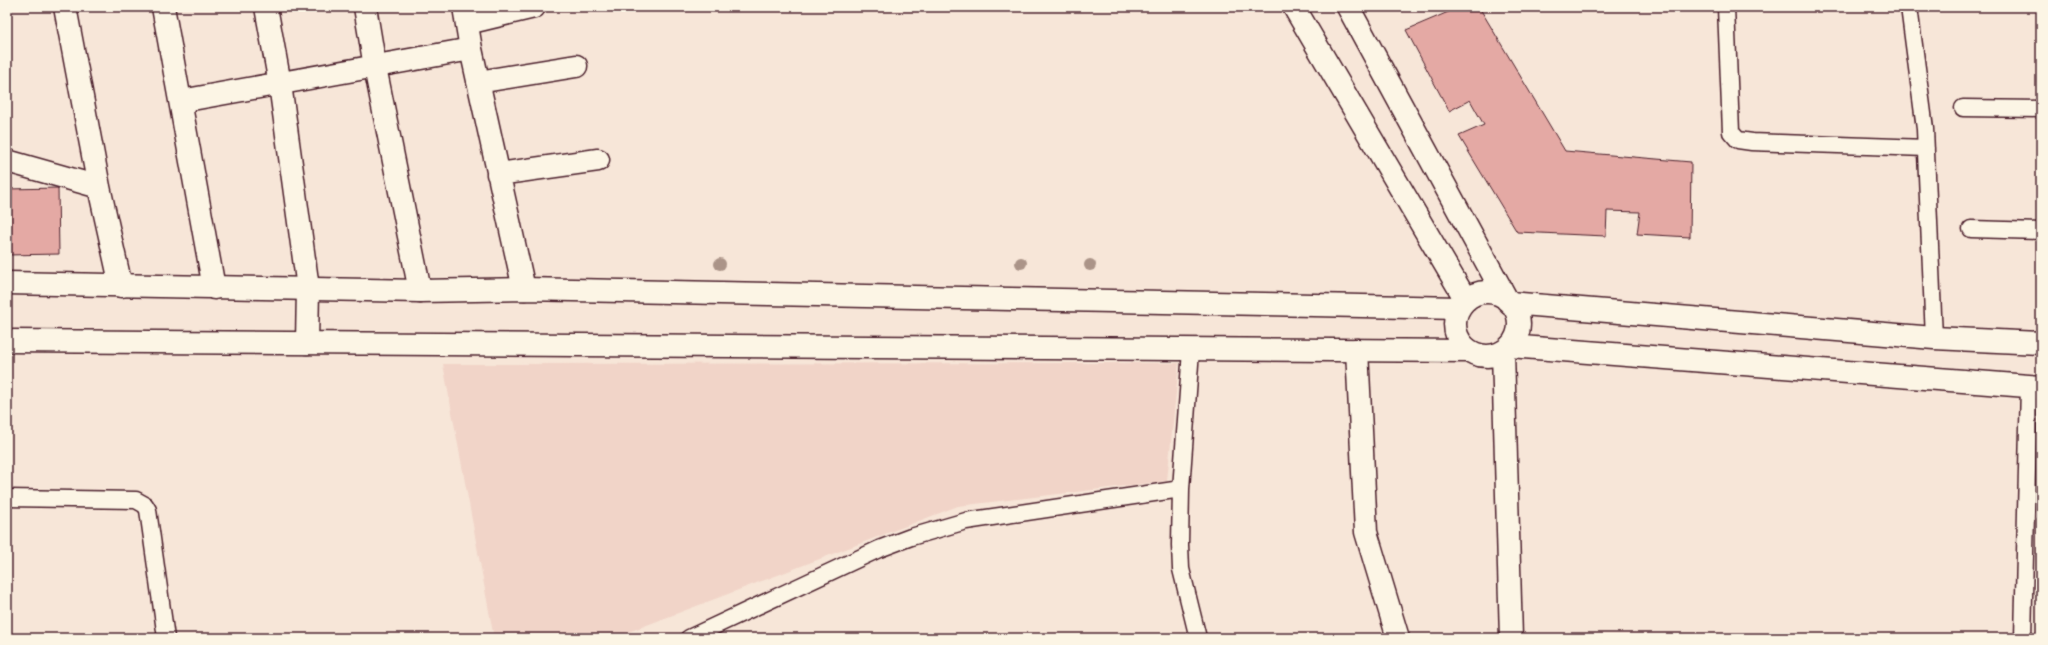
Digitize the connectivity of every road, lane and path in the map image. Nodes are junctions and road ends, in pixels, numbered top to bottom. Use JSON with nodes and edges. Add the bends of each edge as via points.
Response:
{"nodes":[{"id":1,"x":65,"y":7,"type":"edge"},
{"id":2,"x":163,"y":7,"type":"edge"},
{"id":3,"x":266,"y":7,"type":"edge"},
{"id":4,"x":365,"y":7,"type":"edge"},
{"id":5,"x":534,"y":7,"type":"edge"},
{"id":6,"x":1294,"y":7,"type":"edge"},
{"id":7,"x":1348,"y":7,"type":"edge"},
{"id":8,"x":1726,"y":7,"type":"edge"},
{"id":9,"x":1909,"y":7,"type":"edge"},
{"id":10,"x":466,"y":15,"type":"edge"},
{"id":11,"x":471,"y":49,"type":"junction"},
{"id":12,"x":576,"y":66,"type":"dead end"},
{"id":13,"x":375,"y":67,"type":"junction"},
{"id":14,"x":478,"y":82,"type":"junction"},
{"id":15,"x":280,"y":84,"type":"junction"},
{"id":16,"x":181,"y":101,"type":"junction"},
{"id":17,"x":1963,"y":108,"type":"dead end"},
{"id":18,"x":2041,"y":109,"type":"edge"},
{"id":19,"x":1926,"y":148,"type":"junction"},
{"id":20,"x":598,"y":160,"type":"dead end"},
{"id":21,"x":7,"y":162,"type":"edge"},
{"id":22,"x":498,"y":174,"type":"junction"},
{"id":23,"x":99,"y":187,"type":"junction"},
{"id":24,"x":1970,"y":229,"type":"dead end"},
{"id":25,"x":2041,"y":231,"type":"edge"},
{"id":26,"x":7,"y":283,"type":"edge"},
{"id":27,"x":121,"y":286,"type":"junction"},
{"id":28,"x":214,"y":288,"type":"junction"},
{"id":29,"x":308,"y":288,"type":"junction"},
{"id":30,"x":524,"y":289,"type":"junction"},
{"id":31,"x":420,"y":291,"type":"junction"},
{"id":32,"x":1509,"y":302,"type":"junction"},
{"id":33,"x":1462,"y":304,"type":"junction"},
{"id":34,"x":1934,"y":338,"type":"junction"},
{"id":35,"x":7,"y":341,"type":"edge"},
{"id":36,"x":307,"y":343,"type":"junction"},
{"id":37,"x":2041,"y":343,"type":"edge"},
{"id":38,"x":1506,"y":349,"type":"junction"},
{"id":39,"x":1191,"y":350,"type":"junction"},
{"id":40,"x":1357,"y":350,"type":"junction"},
{"id":41,"x":1469,"y":351,"type":"junction"},
{"id":42,"x":2035,"y":386,"type":"edge"},
{"id":43,"x":1181,"y":489,"type":"junction"},
{"id":44,"x":7,"y":498,"type":"edge"},
{"id":45,"x":166,"y":638,"type":"edge"},
{"id":46,"x":690,"y":638,"type":"edge"},
{"id":47,"x":1198,"y":638,"type":"edge"},
{"id":48,"x":1398,"y":638,"type":"edge"},
{"id":49,"x":1511,"y":638,"type":"edge"},
{"id":50,"x":2023,"y":638,"type":"edge"}],
"edges":[{"from":1,"to":23,"type":"street"},
{"from":2,"to":16,"type":"street"},
{"from":3,"to":15,"type":"street"},
{"from":4,"to":13,"type":"street"},
{"from":5,"to":10,"type":"street"},
{"from":6,"to":33,"type":"street"},
{"from":7,"to":32,"type":"street"},
{"from":8,"to":19,"type":"lane","via":[[1731,132],[1738,140]]},
{"from":9,"to":19,"type":"lane"},
{"from":10,"to":11,"type":"street"},
{"from":11,"to":13,"type":"street"},
{"from":11,"to":14,"type":"street"},
{"from":12,"to":14,"type":"street"},
{"from":13,"to":15,"type":"street"},
{"from":13,"to":31,"type":"street"},
{"from":14,"to":22,"type":"street"},
{"from":15,"to":16,"type":"street"},
{"from":15,"to":29,"type":"street"},
{"from":16,"to":28,"type":"street"},
{"from":17,"to":18,"type":"lane"},
{"from":19,"to":34,"type":"lane"},
{"from":20,"to":22,"type":"street"},
{"from":21,"to":23,"type":"street"},
{"from":22,"to":30,"type":"street"},
{"from":23,"to":27,"type":"street"},
{"from":24,"to":25,"type":"lane"},
{"from":26,"to":27,"type":"street"},
{"from":27,"to":28,"type":"street"},
{"from":28,"to":29,"type":"street"},
{"from":29,"to":31,"type":"street"},
{"from":29,"to":36,"type":"street"},
{"from":30,"to":31,"type":"street"},
{"from":30,"to":33,"type":"street"},
{"from":32,"to":33,"type":"street","via":[[1499,295],[1482,292]]},
{"from":32,"to":34,"type":"street"},
{"from":32,"to":38,"type":"street","via":[[1518,320],[1518,330]]},
{"from":33,"to":41,"type":"street","via":[[1454,327],[1462,345]]},
{"from":34,"to":37,"type":"street"},
{"from":35,"to":36,"type":"street"},
{"from":36,"to":39,"type":"street"},
{"from":38,"to":41,"type":"street","via":[[1486,357]]},
{"from":38,"to":42,"type":"street"},
{"from":38,"to":49,"type":"street"},
{"from":39,"to":40,"type":"street"},
{"from":39,"to":43,"type":"lane"},
{"from":40,"to":41,"type":"street"},
{"from":40,"to":48,"type":"street","via":[[1366,532]]},
{"from":42,"to":50,"type":"lane"},
{"from":43,"to":46,"type":"lane","via":[[966,521],[911,537],[879,549]]},
{"from":43,"to":47,"type":"lane","via":[[1181,569]]},
{"from":44,"to":45,"type":"lane","via":[[136,500],[145,505],[148,510]]}]}
